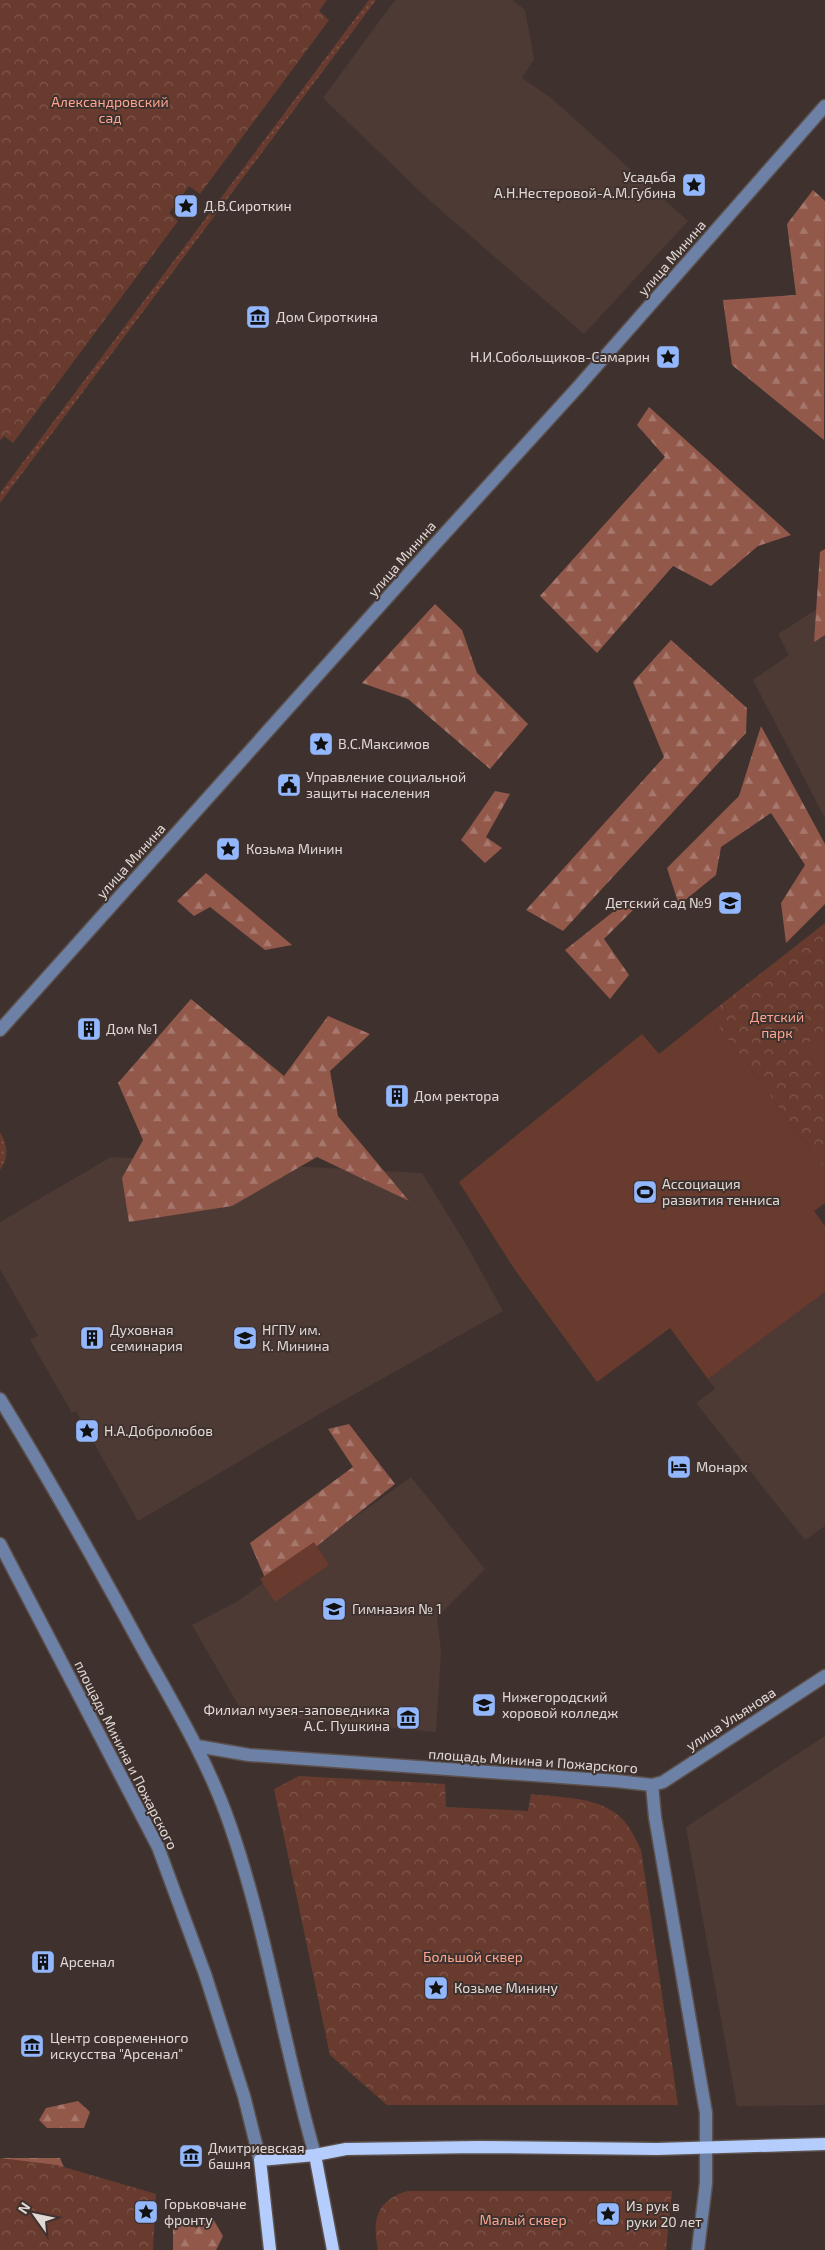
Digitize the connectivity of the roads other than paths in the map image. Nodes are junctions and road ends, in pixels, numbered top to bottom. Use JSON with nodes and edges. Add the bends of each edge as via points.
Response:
{"nodes":[{"id":1,"x":825,"y":106,"type":"edge"},
{"id":2,"x":0,"y":1030,"type":"edge"},
{"id":3,"x":0,"y":1399,"type":"edge"},
{"id":4,"x":0,"y":1544,"type":"edge"},
{"id":5,"x":825,"y":1676,"type":"edge"},
{"id":6,"x":197,"y":1746,"type":"junction"},
{"id":7,"x":652,"y":1785,"type":"junction"},
{"id":8,"x":825,"y":2144,"type":"edge"},
{"id":9,"x":706,"y":2147,"type":"junction"},
{"id":10,"x":314,"y":2155,"type":"junction"},
{"id":11,"x":260,"y":2160,"type":"junction"},
{"id":12,"x":270,"y":2250,"type":"edge"},
{"id":13,"x":333,"y":2250,"type":"edge"},
{"id":14,"x":698,"y":2250,"type":"edge"}],
"edges":[{"from":1,"to":2,"type":"street","name":"улица Минина","via":[[578,387]]},
{"from":3,"to":6,"type":"street","via":[[53,1485]]},
{"from":4,"to":11,"type":"street","name":"площадь Минина и Пожарского","via":[[158,1847],[205,1974],[244,2096]]},
{"from":5,"to":7,"type":"street","name":"улица Ульянова","via":[[663,1782]]},
{"from":6,"to":7,"type":"street","name":"площадь Минина и Пожарского","via":[[249,1755]]},
{"from":6,"to":10,"type":"street","via":[[228,1820],[249,1883]]},
{"from":7,"to":9,"type":"street","name":"площадь Минина и Пожарского","via":[[654,1817],[706,2113]]},
{"from":8,"to":9,"type":"main road"},
{"from":9,"to":10,"type":"main road","via":[[346,2149]]},
{"from":9,"to":14,"type":"street","name":"площадь Минина и Пожарского","via":[[706,2183]]},
{"from":10,"to":11,"type":"main road"},
{"from":10,"to":13,"type":"main road"},
{"from":11,"to":12,"type":"main road","name":"площадь Минина и Пожарского"}]}
